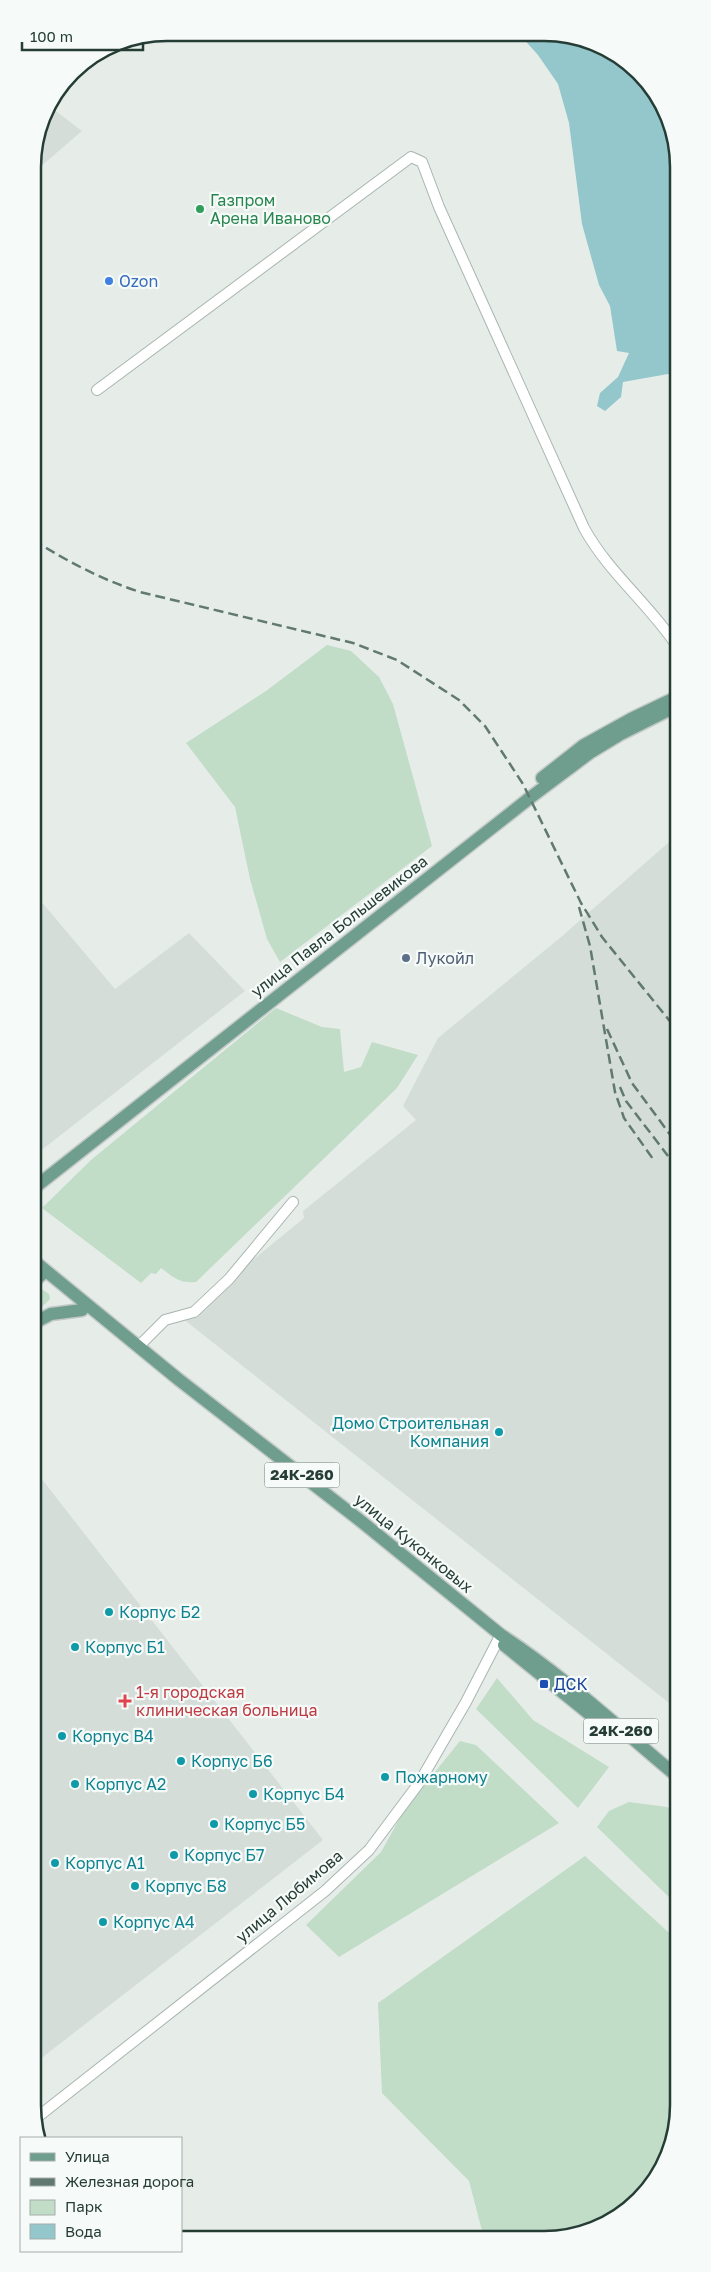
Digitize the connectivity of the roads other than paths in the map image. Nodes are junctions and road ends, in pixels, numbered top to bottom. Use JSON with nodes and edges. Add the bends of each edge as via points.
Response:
{"nodes":[{"id":1,"x":98,"y":390,"type":"dead end"},
{"id":2,"x":670,"y":636,"type":"edge"},
{"id":3,"x":670,"y":700,"type":"edge"},
{"id":4,"x":670,"y":710,"type":"edge"},
{"id":5,"x":41,"y":1172,"type":"edge"},
{"id":6,"x":41,"y":1182,"type":"edge"},
{"id":7,"x":293,"y":1202,"type":"dead end"},
{"id":8,"x":41,"y":1277,"type":"edge"},
{"id":9,"x":41,"y":1277,"type":"edge"},
{"id":10,"x":82,"y":1310,"type":"junction"},
{"id":11,"x":41,"y":1319,"type":"edge"},
{"id":12,"x":139,"y":1346,"type":"junction"},
{"id":13,"x":500,"y":1637,"type":"junction"},
{"id":14,"x":669,"y":1770,"type":"edge"},
{"id":15,"x":669,"y":1779,"type":"edge"},
{"id":16,"x":42,"y":2113,"type":"edge"}],
"edges":[{"from":1,"to":2,"type":"street","via":[[411,157],[416,157],[422,162],[584,528],[605,562]]},
{"from":3,"to":5,"type":"main road","name":"улица Павла Большевикова","via":[[584,745]]},
{"from":4,"to":6,"type":"main road","name":"улица Павла Большевикова","via":[[605,744],[531,797]]},
{"from":7,"to":12,"type":"street","via":[[229,1279],[208,1299],[194,1312],[165,1320]]},
{"from":8,"to":12,"type":"main road","name":"улица Куконковых","number":"24К-260"},
{"from":9,"to":10,"type":"main road","name":"улица Куконковых"},
{"from":10,"to":11,"type":"main road","via":[[51,1314]]},
{"from":10,"to":13,"type":"main road","name":"улица Куконковых","via":[[178,1389],[212,1410]]},
{"from":12,"to":13,"type":"main road","name":"улица Куконковых","number":"24К-260","via":[[436,1580]]},
{"from":13,"to":14,"type":"main road","name":"улица Куконковых","number":"24К-260","via":[[525,1650]]},
{"from":13,"to":15,"type":"main road","name":"улица Куконковых"},
{"from":13,"to":16,"type":"street","name":"улица Любимова","via":[[418,1783],[369,1850],[325,1891]]}]}
